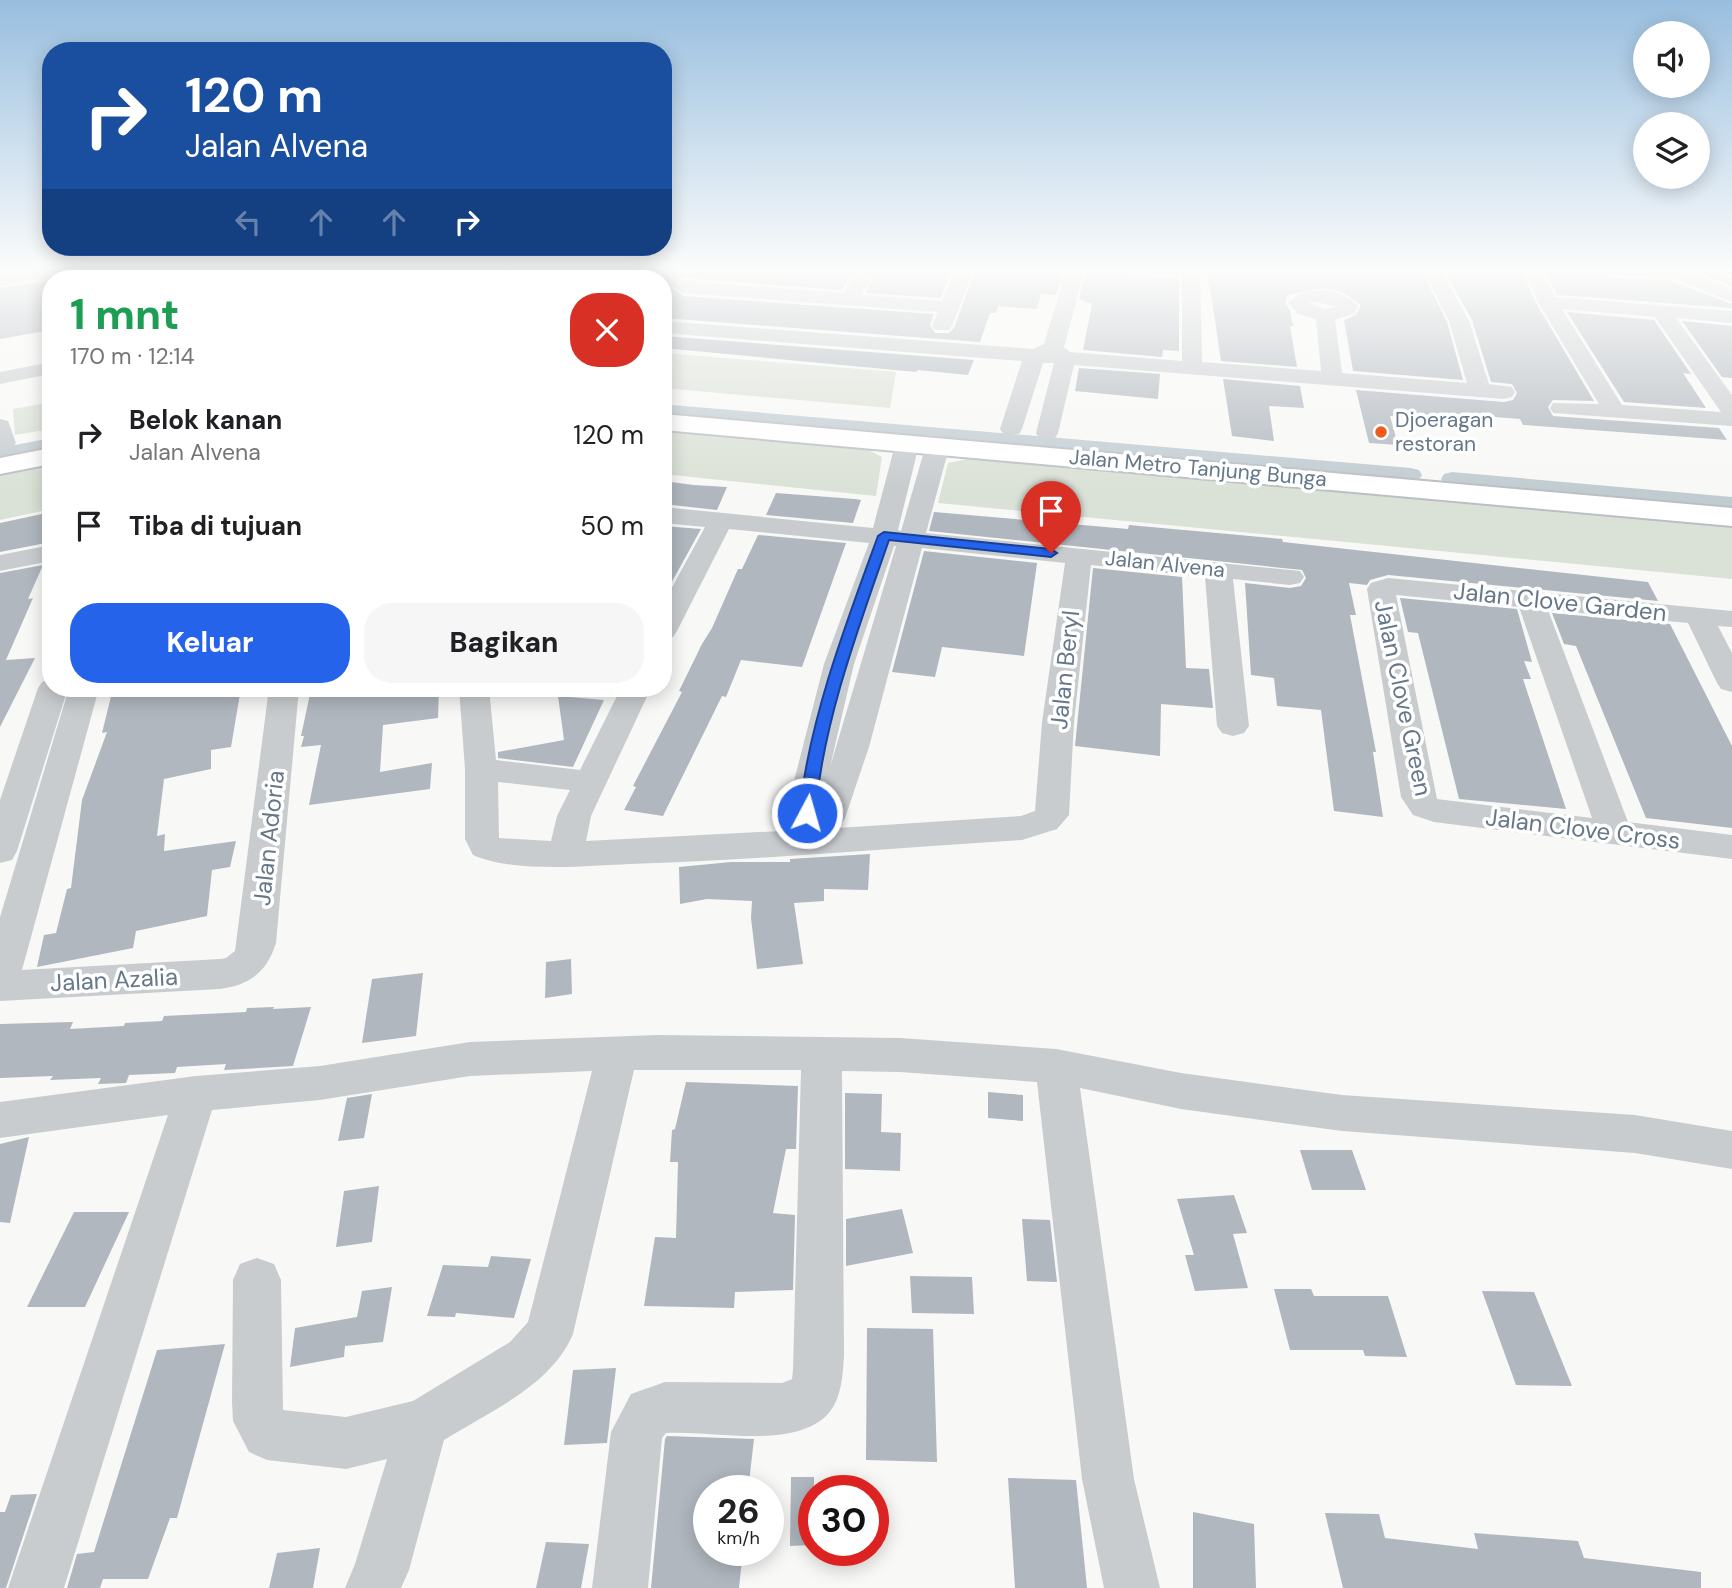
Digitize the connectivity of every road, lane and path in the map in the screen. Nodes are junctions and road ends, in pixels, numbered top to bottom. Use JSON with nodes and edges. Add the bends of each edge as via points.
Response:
{"nodes":[{"id":1,"x":857,"y":342,"type":"edge"},
{"id":2,"x":935,"y":342,"type":"edge"},
{"id":3,"x":1055,"y":342,"type":"edge"},
{"id":4,"x":1192,"y":342,"type":"edge"},
{"id":5,"x":1328,"y":342,"type":"edge"},
{"id":6,"x":1466,"y":342,"type":"edge"},
{"id":7,"x":1573,"y":342,"type":"edge"},
{"id":8,"x":1683,"y":342,"type":"edge"},
{"id":9,"x":933,"y":348,"type":"junction"},
{"id":10,"x":1051,"y":355,"type":"junction"},
{"id":11,"x":1192,"y":368,"type":"junction"},
{"id":12,"x":42,"y":370,"type":"edge"},
{"id":13,"x":0,"y":378,"type":"edge"},
{"id":14,"x":1332,"y":379,"type":"junction"},
{"id":15,"x":1480,"y":390,"type":"junction"},
{"id":16,"x":1504,"y":391,"type":"dead end"},
{"id":17,"x":672,"y":400,"type":"edge"},
{"id":18,"x":1561,"y":408,"type":"dead end"},
{"id":19,"x":1614,"y":410,"type":"junction"},
{"id":20,"x":1732,"y":411,"type":"edge"},
{"id":21,"x":1732,"y":419,"type":"edge"},
{"id":22,"x":672,"y":423,"type":"edge"},
{"id":23,"x":1011,"y":429,"type":"junction"},
{"id":24,"x":1047,"y":433,"type":"junction"},
{"id":25,"x":42,"y":437,"type":"edge"},
{"id":26,"x":908,"y":444,"type":"junction"},
{"id":27,"x":1,"y":445,"type":"edge"},
{"id":28,"x":937,"y":447,"type":"junction"},
{"id":29,"x":42,"y":454,"type":"edge"},
{"id":30,"x":1432,"y":477,"type":"junction"},
{"id":31,"x":1636,"y":483,"type":"dead end"},
{"id":32,"x":672,"y":515,"type":"edge"},
{"id":33,"x":1732,"y":517,"type":"edge"},
{"id":34,"x":721,"y":520,"type":"junction"},
{"id":35,"x":898,"y":538,"type":"junction"},
{"id":36,"x":42,"y":554,"type":"edge"},
{"id":37,"x":1079,"y":556,"type":"junction"},
{"id":38,"x":0,"y":563,"type":"edge"},
{"id":39,"x":1218,"y":569,"type":"junction"},
{"id":40,"x":1290,"y":577,"type":"dead end"},
{"id":41,"x":1388,"y":586,"type":"joint"},
{"id":42,"x":672,"y":596,"type":"edge"},
{"id":43,"x":1531,"y":598,"type":"junction"},
{"id":44,"x":1699,"y":617,"type":"junction"},
{"id":45,"x":1732,"y":620,"type":"edge"},
{"id":46,"x":839,"y":664,"type":"junction"},
{"id":47,"x":872,"y":672,"type":"junction"},
{"id":48,"x":1732,"y":683,"type":"edge"},
{"id":49,"x":50,"y":697,"type":"edge"},
{"id":50,"x":81,"y":697,"type":"edge"},
{"id":51,"x":283,"y":697,"type":"edge"},
{"id":52,"x":475,"y":697,"type":"edge"},
{"id":53,"x":632,"y":697,"type":"edge"},
{"id":54,"x":1233,"y":726,"type":"dead end"},
{"id":55,"x":481,"y":769,"type":"junction"},
{"id":56,"x":591,"y":782,"type":"junction"},
{"id":57,"x":1434,"y":810,"type":"joint"},
{"id":58,"x":1614,"y":832,"type":"junction"},
{"id":59,"x":816,"y":836,"type":"junction"},
{"id":60,"x":1732,"y":847,"type":"edge"},
{"id":61,"x":0,"y":851,"type":"edge"},
{"id":62,"x":566,"y":854,"type":"junction"},
{"id":63,"x":229,"y":974,"type":"joint"},
{"id":64,"x":0,"y":983,"type":"edge"},
{"id":65,"x":617,"y":1054,"type":"junction"},
{"id":66,"x":822,"y":1054,"type":"junction"},
{"id":67,"x":1056,"y":1066,"type":"junction"},
{"id":68,"x":196,"y":1094,"type":"junction"},
{"id":69,"x":0,"y":1119,"type":"edge"},
{"id":70,"x":1732,"y":1150,"type":"edge"},
{"id":71,"x":257,"y":1280,"type":"dead end"},
{"id":72,"x":423,"y":1424,"type":"junction"},
{"id":73,"x":36,"y":1588,"type":"edge"},
{"id":74,"x":373,"y":1588,"type":"edge"},
{"id":75,"x":620,"y":1588,"type":"edge"},
{"id":76,"x":1132,"y":1588,"type":"edge"}],
"edges":[{"from":1,"to":9,"type":"street"},
{"from":2,"to":9,"type":"street"},
{"from":3,"to":10,"type":"street"},
{"from":4,"to":11,"type":"street"},
{"from":5,"to":14,"type":"street"},
{"from":6,"to":15,"type":"street"},
{"from":7,"to":19,"type":"street"},
{"from":8,"to":20,"type":"street"},
{"from":9,"to":10,"type":"street"},
{"from":10,"to":11,"type":"street"},
{"from":10,"to":23,"type":"street"},
{"from":10,"to":24,"type":"street"},
{"from":11,"to":14,"type":"street"},
{"from":12,"to":13,"type":"street"},
{"from":14,"to":15,"type":"street"},
{"from":15,"to":16,"type":"street"},
{"from":17,"to":23,"type":"main road","name":"Jalan Metro Tanjung Bunga"},
{"from":18,"to":19,"type":"street"},
{"from":19,"to":21,"type":"street"},
{"from":22,"to":26,"type":"main road","name":"Jalan Metro Tanjung Bunga"},
{"from":23,"to":24,"type":"main road","name":"Jalan Metro Tanjung Bunga"},
{"from":24,"to":30,"type":"main road","name":"Jalan Metro Tanjung Bunga"},
{"from":25,"to":27,"type":"main road"},
{"from":26,"to":28,"type":"main road","name":"Jalan Metro Tanjung Bunga"},
{"from":26,"to":35,"type":"street"},
{"from":27,"to":29,"type":"main road"},
{"from":28,"to":30,"type":"main road","name":"Jalan Metro Tanjung Bunga"},
{"from":28,"to":35,"type":"street"},
{"from":30,"to":31,"type":"main road","name":"Jalan Metro Tanjung Bunga"},
{"from":30,"to":33,"type":"main road","name":"Jalan Metro Tanjung Bunga"},
{"from":32,"to":34,"type":"street","name":"Jalan Alvena"},
{"from":34,"to":35,"type":"street","name":"Jalan Alvena"},
{"from":34,"to":42,"type":"street"},
{"from":35,"to":37,"type":"street","name":"Jalan Alvena"},
{"from":35,"to":46,"type":"street"},
{"from":35,"to":47,"type":"street"},
{"from":36,"to":38,"type":"street"},
{"from":37,"to":39,"type":"street","name":"Jalan Alvena"},
{"from":37,"to":59,"type":"street","name":"Jalan Beryl","via":[[1052,815],[1036,825],[998,831]]},
{"from":39,"to":40,"type":"street","name":"Jalan Alvena"},
{"from":39,"to":54,"type":"street"},
{"from":41,"to":43,"type":"street","name":"Jalan Clove Garden"},
{"from":41,"to":57,"type":"street","name":"Jalan Clove Green","via":[[1381,589],[1419,797],[1425,807]]},
{"from":43,"to":44,"type":"street","name":"Jalan Clove Garden"},
{"from":43,"to":58,"type":"street"},
{"from":44,"to":45,"type":"street","name":"Jalan Clove Garden"},
{"from":44,"to":48,"type":"street"},
{"from":46,"to":47,"type":"street"},
{"from":46,"to":59,"type":"street","via":[[811,777],[807,813]]},
{"from":47,"to":59,"type":"street","via":[[845,770],[828,818]]},
{"from":49,"to":61,"type":"street"},
{"from":50,"to":64,"type":"street"},
{"from":51,"to":63,"type":"street","name":"Jalan Adoria","via":[[257,943],[251,960]]},
{"from":52,"to":55,"type":"street"},
{"from":53,"to":56,"type":"street"},
{"from":55,"to":56,"type":"street"},
{"from":55,"to":62,"type":"street","via":[[485,846]]},
{"from":56,"to":62,"type":"street","via":[[574,816]]},
{"from":57,"to":58,"type":"street","name":"Jalan Clove Cross"},
{"from":58,"to":60,"type":"street","name":"Jalan Clove Cross"},
{"from":59,"to":62,"type":"street"},
{"from":63,"to":64,"type":"street","name":"Jalan Azalia"},
{"from":65,"to":66,"type":"street"},
{"from":65,"to":68,"type":"street","via":[[470,1059],[320,1083]]},
{"from":65,"to":72,"type":"street","via":[[549,1334],[528,1359]]},
{"from":66,"to":67,"type":"street"},
{"from":66,"to":75,"type":"street","via":[[816,1384],[805,1402],[780,1410],[673,1405],[649,1412],[637,1432]]},
{"from":67,"to":70,"type":"street","via":[[1181,1091],[1342,1113],[1635,1134]]},
{"from":67,"to":76,"type":"street","via":[[1107,1468]]},
{"from":68,"to":69,"type":"street"},
{"from":68,"to":73,"type":"street"},
{"from":71,"to":72,"type":"street","via":[[257,1402],[259,1421],[267,1434],[346,1443]]},
{"from":72,"to":74,"type":"street"}]}
